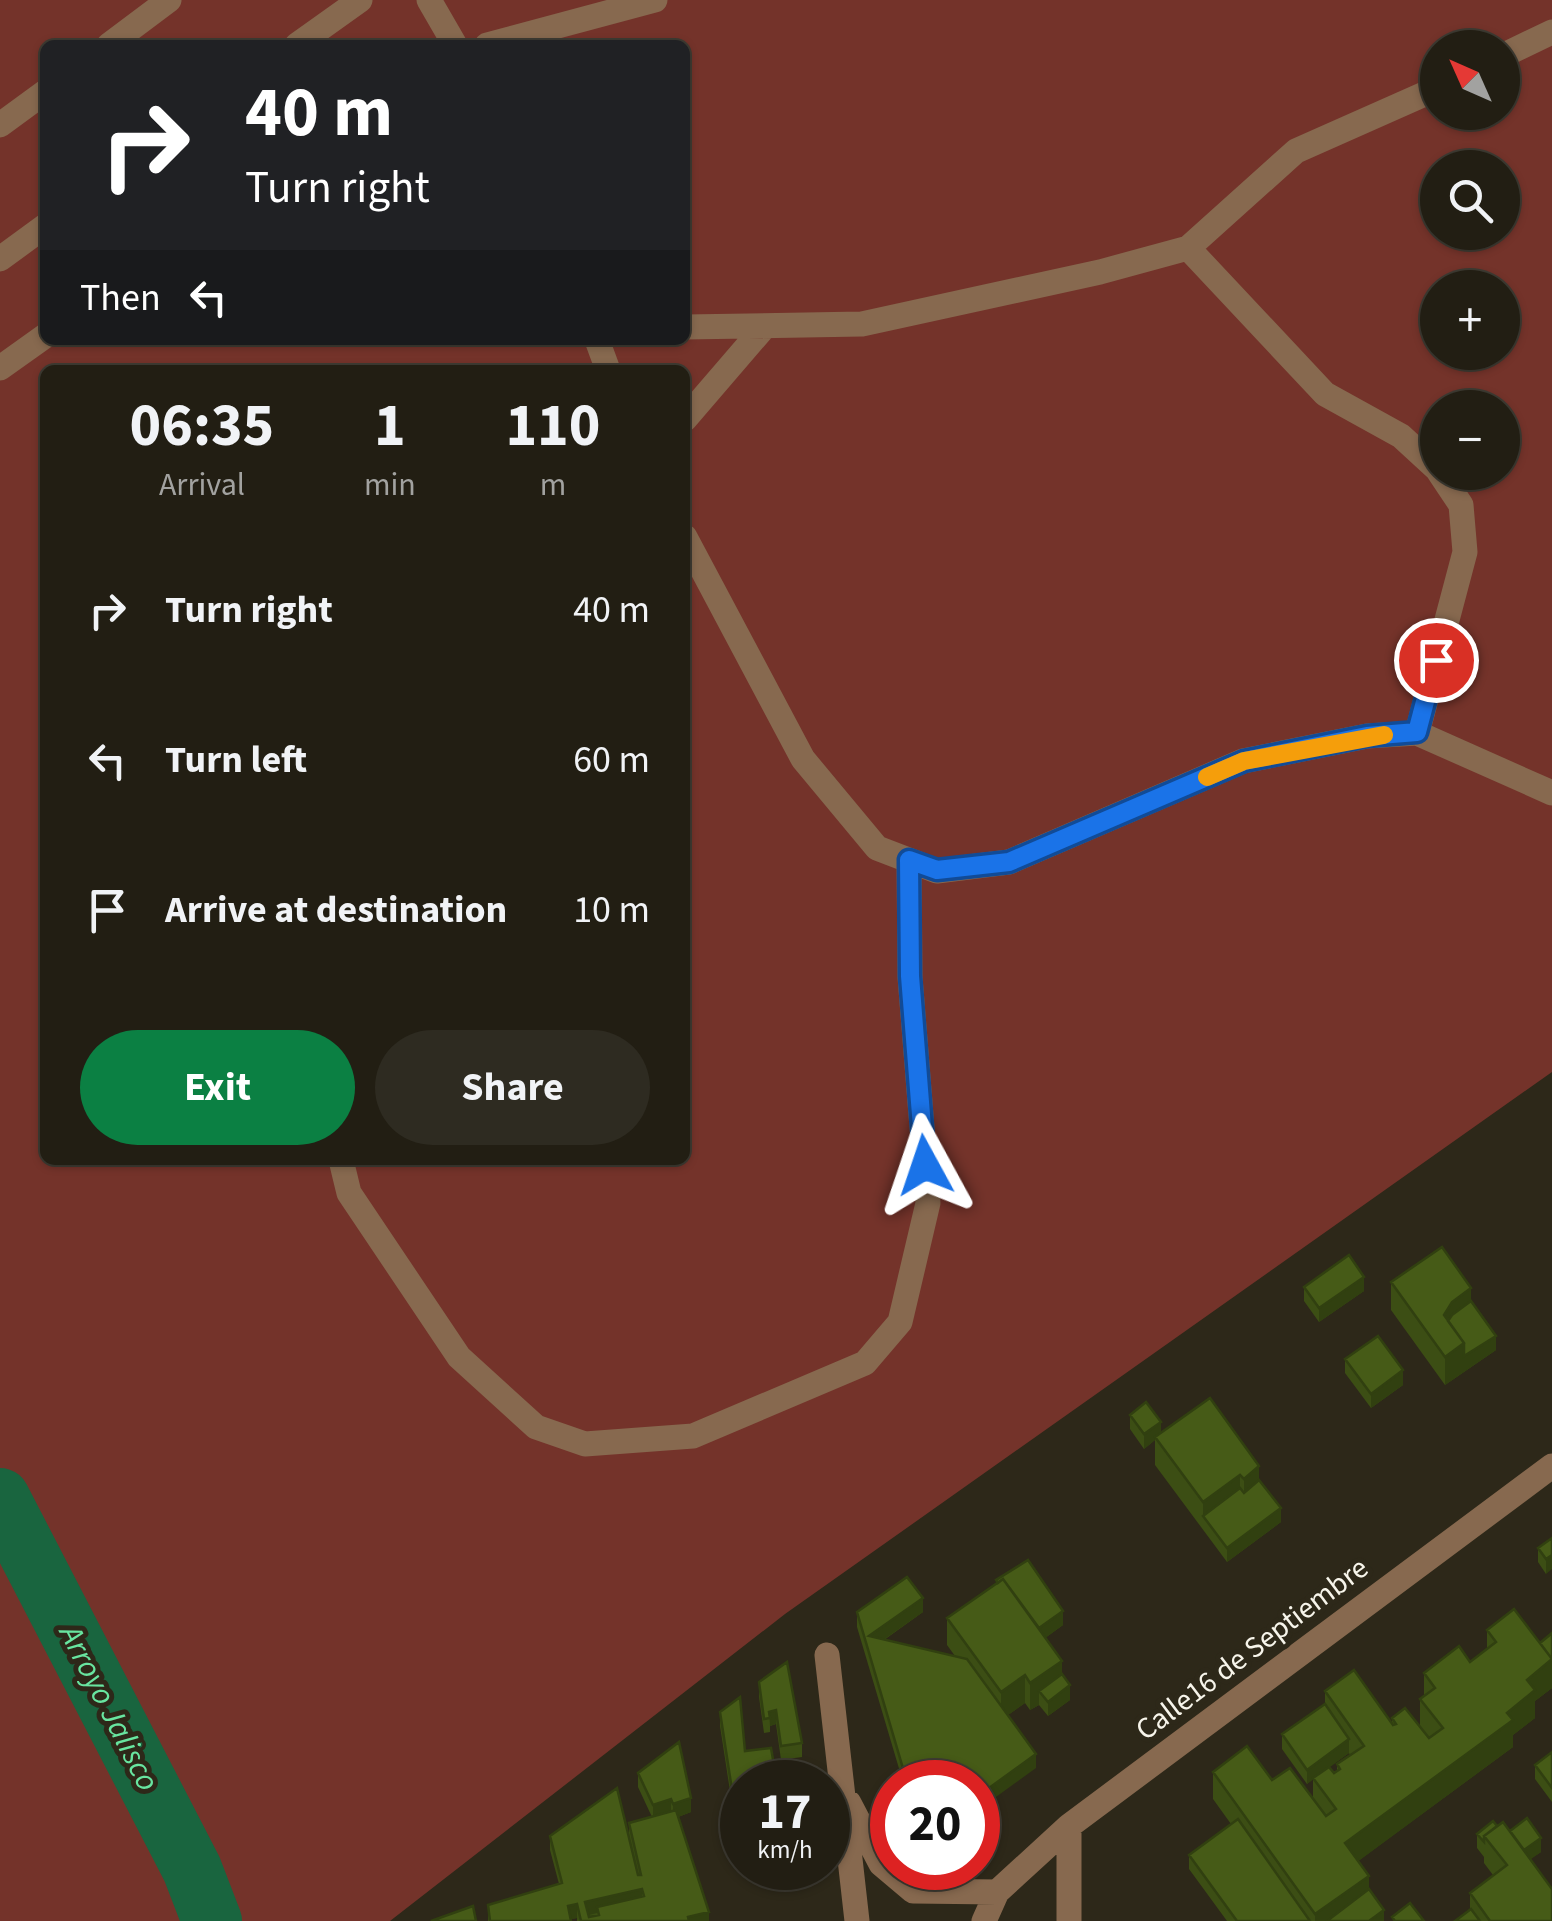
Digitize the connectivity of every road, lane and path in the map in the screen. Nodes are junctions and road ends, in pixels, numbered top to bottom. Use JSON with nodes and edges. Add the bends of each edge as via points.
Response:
{"nodes":[{"id":1,"x":170,"y":0,"type":"edge"},
{"id":2,"x":360,"y":0,"type":"edge"},
{"id":3,"x":429,"y":0,"type":"edge"},
{"id":4,"x":655,"y":0,"type":"edge"},
{"id":5,"x":1552,"y":32,"type":"edge"},
{"id":6,"x":115,"y":40,"type":"edge"},
{"id":7,"x":304,"y":40,"type":"edge"},
{"id":8,"x":452,"y":40,"type":"edge"},
{"id":9,"x":506,"y":40,"type":"edge"},
{"id":10,"x":1520,"y":47,"type":"edge"},
{"id":11,"x":40,"y":96,"type":"edge"},
{"id":12,"x":1420,"y":96,"type":"edge"},
{"id":13,"x":0,"y":125,"type":"edge"},
{"id":14,"x":40,"y":230,"type":"edge"},
{"id":15,"x":1188,"y":248,"type":"junction"},
{"id":16,"x":0,"y":258,"type":"edge"},
{"id":17,"x":765,"y":326,"type":"junction"},
{"id":18,"x":690,"y":327,"type":"edge"},
{"id":19,"x":40,"y":340,"type":"edge"},
{"id":20,"x":0,"y":368,"type":"edge"},
{"id":21,"x":690,"y":413,"type":"edge"},
{"id":22,"x":1420,"y":454,"type":"edge"},
{"id":23,"x":1451,"y":490,"type":"edge"},
{"id":24,"x":692,"y":568,"type":"edge"},
{"id":25,"x":1417,"y":732,"type":"junction"},
{"id":26,"x":1552,"y":793,"type":"edge"},
{"id":27,"x":909,"y":860,"type":"junction"},
{"id":28,"x":342,"y":1165,"type":"edge"},
{"id":29,"x":1552,"y":1466,"type":"edge"},
{"id":30,"x":827,"y":1656,"type":"dead end"},
{"id":31,"x":840,"y":1760,"type":"edge"},
{"id":32,"x":850,"y":1806,"type":"edge"},
{"id":33,"x":1069,"y":1826,"type":"junction"},
{"id":34,"x":850,"y":1853,"type":"edge"},
{"id":35,"x":997,"y":1892,"type":"junction"},
{"id":36,"x":857,"y":1921,"type":"edge"},
{"id":37,"x":984,"y":1921,"type":"edge"},
{"id":38,"x":1069,"y":1921,"type":"edge"}],
"edges":[{"from":1,"to":6,"type":"street"},
{"from":2,"to":7,"type":"street"},
{"from":3,"to":8,"type":"street"},
{"from":4,"to":9,"type":"street"},
{"from":5,"to":10,"type":"street"},
{"from":11,"to":13,"type":"street"},
{"from":12,"to":15,"type":"street","via":[[1296,151]]},
{"from":14,"to":16,"type":"street"},
{"from":15,"to":17,"type":"street","via":[[862,324]]},
{"from":15,"to":22,"type":"street","via":[[1325,394],[1401,436]]},
{"from":17,"to":18,"type":"street"},
{"from":17,"to":21,"type":"street"},
{"from":19,"to":20,"type":"street"},
{"from":23,"to":25,"type":"street","via":[[1461,505],[1465,552]]},
{"from":24,"to":27,"type":"street","via":[[804,758],[877,848]]},
{"from":25,"to":26,"type":"street"},
{"from":25,"to":27,"type":"street","via":[[1244,761],[1009,862],[937,870]]},
{"from":27,"to":28,"type":"street","via":[[910,976],[928,1203],[900,1322],[865,1364],[693,1436],[585,1444],[536,1427],[460,1358],[349,1193]]},
{"from":29,"to":33,"type":"street","name":"Calle16 de Septiembre"},
{"from":30,"to":31,"type":"street"},
{"from":32,"to":35,"type":"street","via":[[881,1864],[913,1892]]},
{"from":33,"to":35,"type":"street","name":"Calle16 de Septiembre"},
{"from":33,"to":38,"type":"street"},
{"from":34,"to":36,"type":"street"},
{"from":35,"to":37,"type":"street"}]}
